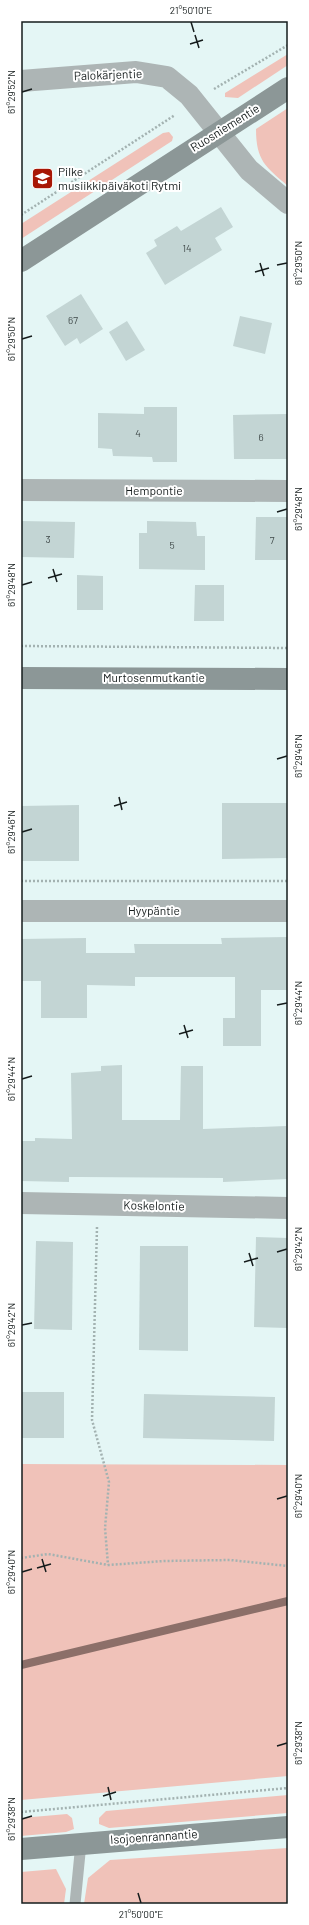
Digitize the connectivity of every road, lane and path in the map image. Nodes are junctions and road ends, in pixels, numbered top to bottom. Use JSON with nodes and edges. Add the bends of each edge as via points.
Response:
{"nodes":[{"id":1,"x":288,"y":45,"type":"edge"},
{"id":2,"x":21,"y":81,"type":"edge"},
{"id":3,"x":288,"y":88,"type":"edge"},
{"id":4,"x":194,"y":103,"type":"junction"},
{"id":5,"x":219,"y":132,"type":"junction"},
{"id":6,"x":288,"y":203,"type":"edge"},
{"id":7,"x":21,"y":215,"type":"edge"},
{"id":8,"x":21,"y":261,"type":"edge"},
{"id":9,"x":21,"y":490,"type":"edge"},
{"id":10,"x":288,"y":490,"type":"edge"},
{"id":11,"x":21,"y":646,"type":"edge"},
{"id":12,"x":288,"y":648,"type":"edge"},
{"id":13,"x":21,"y":678,"type":"edge"},
{"id":14,"x":288,"y":679,"type":"edge"},
{"id":15,"x":21,"y":881,"type":"edge"},
{"id":16,"x":288,"y":881,"type":"edge"},
{"id":17,"x":21,"y":911,"type":"edge"},
{"id":18,"x":288,"y":911,"type":"edge"},
{"id":19,"x":21,"y":1203,"type":"edge"},
{"id":20,"x":97,"y":1205,"type":"junction"},
{"id":21,"x":288,"y":1208,"type":"edge"},
{"id":22,"x":21,"y":1558,"type":"edge"},
{"id":23,"x":108,"y":1565,"type":"junction"},
{"id":24,"x":288,"y":1566,"type":"edge"},
{"id":25,"x":288,"y":1788,"type":"edge"},
{"id":26,"x":21,"y":1812,"type":"edge"},
{"id":27,"x":288,"y":1827,"type":"edge"},
{"id":28,"x":81,"y":1843,"type":"junction"},
{"id":29,"x":21,"y":1849,"type":"edge"},
{"id":30,"x":75,"y":1904,"type":"edge"}],
"edges":[{"from":1,"to":4,"type":"path"},
{"from":2,"to":4,"type":"street","name":"Palokärjentie","via":[[136,72],[167,77],[189,95]]},
{"from":3,"to":5,"type":"street","name":"Ruosniementie"},
{"from":4,"to":5,"type":"street","name":"Palokärjentie"},
{"from":4,"to":7,"type":"path"},
{"from":5,"to":6,"type":"street","via":[[249,170]]},
{"from":5,"to":8,"type":"street","name":"Ruosniementie"},
{"from":9,"to":10,"type":"street","name":"Hempontie"},
{"from":11,"to":12,"type":"path"},
{"from":13,"to":14,"type":"street","name":"Murtosenmutkantie"},
{"from":15,"to":16,"type":"path"},
{"from":17,"to":18,"type":"street","name":"Hyypäntie"},
{"from":19,"to":20,"type":"street","name":"Koskelontie"},
{"from":20,"to":21,"type":"street","name":"Koskelontie"},
{"from":20,"to":23,"type":"path","via":[[92,1420],[109,1482],[105,1528]]},
{"from":22,"to":23,"type":"path","via":[[48,1554]]},
{"from":23,"to":24,"type":"path","via":[[230,1560]]},
{"from":25,"to":26,"type":"path"},
{"from":27,"to":28,"type":"street","name":"Isojoenrannantie"},
{"from":28,"to":29,"type":"street","name":"Isojoenrannantie"},
{"from":28,"to":30,"type":"lane"}]}
